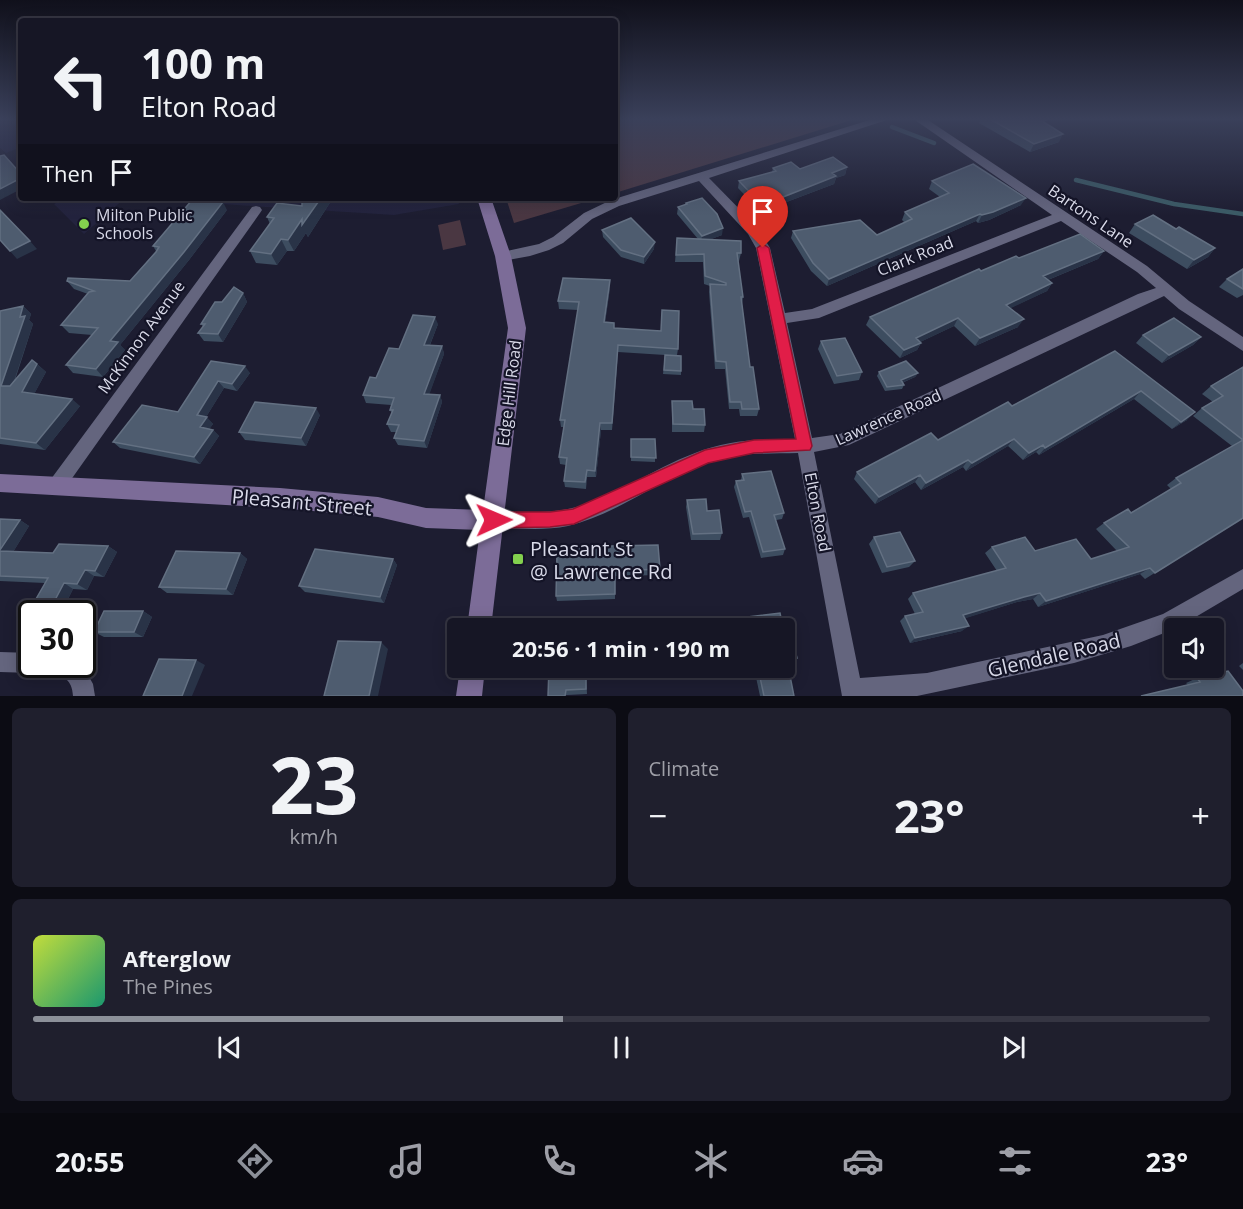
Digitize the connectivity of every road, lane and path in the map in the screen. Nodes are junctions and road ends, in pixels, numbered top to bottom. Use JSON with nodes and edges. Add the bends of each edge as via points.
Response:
{"nodes":[{"id":1,"x":781,"y":150,"type":"edge"},
{"id":2,"x":965,"y":150,"type":"edge"},
{"id":3,"x":700,"y":175,"type":"junction"},
{"id":4,"x":485,"y":201,"type":"edge"},
{"id":5,"x":256,"y":210,"type":"dead end"},
{"id":6,"x":1061,"y":216,"type":"junction"},
{"id":7,"x":503,"y":256,"type":"junction"},
{"id":8,"x":1166,"y":290,"type":"junction"},
{"id":9,"x":779,"y":319,"type":"junction"},
{"id":10,"x":1243,"y":345,"type":"edge"},
{"id":11,"x":805,"y":446,"type":"junction"},
{"id":12,"x":0,"y":483,"type":"edge"},
{"id":13,"x":57,"y":485,"type":"junction"},
{"id":14,"x":494,"y":520,"type":"junction"},
{"id":15,"x":1243,"y":578,"type":"edge"},
{"id":16,"x":480,"y":618,"type":"edge"},
{"id":17,"x":0,"y":662,"type":"edge"},
{"id":18,"x":18,"y":663,"type":"edge"},
{"id":19,"x":81,"y":678,"type":"edge"},
{"id":20,"x":472,"y":678,"type":"edge"},
{"id":21,"x":852,"y":692,"type":"edge"},
{"id":22,"x":84,"y":696,"type":"edge"},
{"id":23,"x":469,"y":696,"type":"edge"}],
"edges":[{"from":1,"to":3,"type":"street"},
{"from":2,"to":6,"type":"street","name":"Bartons Lane"},
{"from":3,"to":7,"type":"street","via":[[601,209],[543,247]]},
{"from":3,"to":9,"type":"street","name":"Elton Road","via":[[758,236]]},
{"from":4,"to":7,"type":"street","name":"Edge Hill Road"},
{"from":5,"to":13,"type":"street","name":"McKinnon Avenue"},
{"from":6,"to":8,"type":"street","name":"Bartons Lane","via":[[1142,269]]},
{"from":6,"to":9,"type":"street","name":"Clark Road","via":[[814,314]]},
{"from":7,"to":14,"type":"street","name":"Edge Hill Road","via":[[513,301],[516,343]]},
{"from":8,"to":10,"type":"street","name":"Bartons Lane"},
{"from":8,"to":11,"type":"street","name":"Lawrence Road","via":[[843,440]]},
{"from":9,"to":11,"type":"street","name":"Elton Road"},
{"from":11,"to":14,"type":"street","name":"Lawrence Road","via":[[754,446],[714,454],[574,516]]},
{"from":11,"to":21,"type":"street","name":"Elton Road"},
{"from":12,"to":13,"type":"street","name":"Pleasant Street"},
{"from":13,"to":14,"type":"street","name":"Pleasant Street","via":[[320,501],[378,507],[426,518]]},
{"from":14,"to":16,"type":"street"},
{"from":15,"to":21,"type":"street","name":"Glendale Road","via":[[1160,626],[1105,644],[927,684]]},
{"from":17,"to":18,"type":"street"},
{"from":19,"to":22,"type":"street"},
{"from":20,"to":23,"type":"street"}]}
